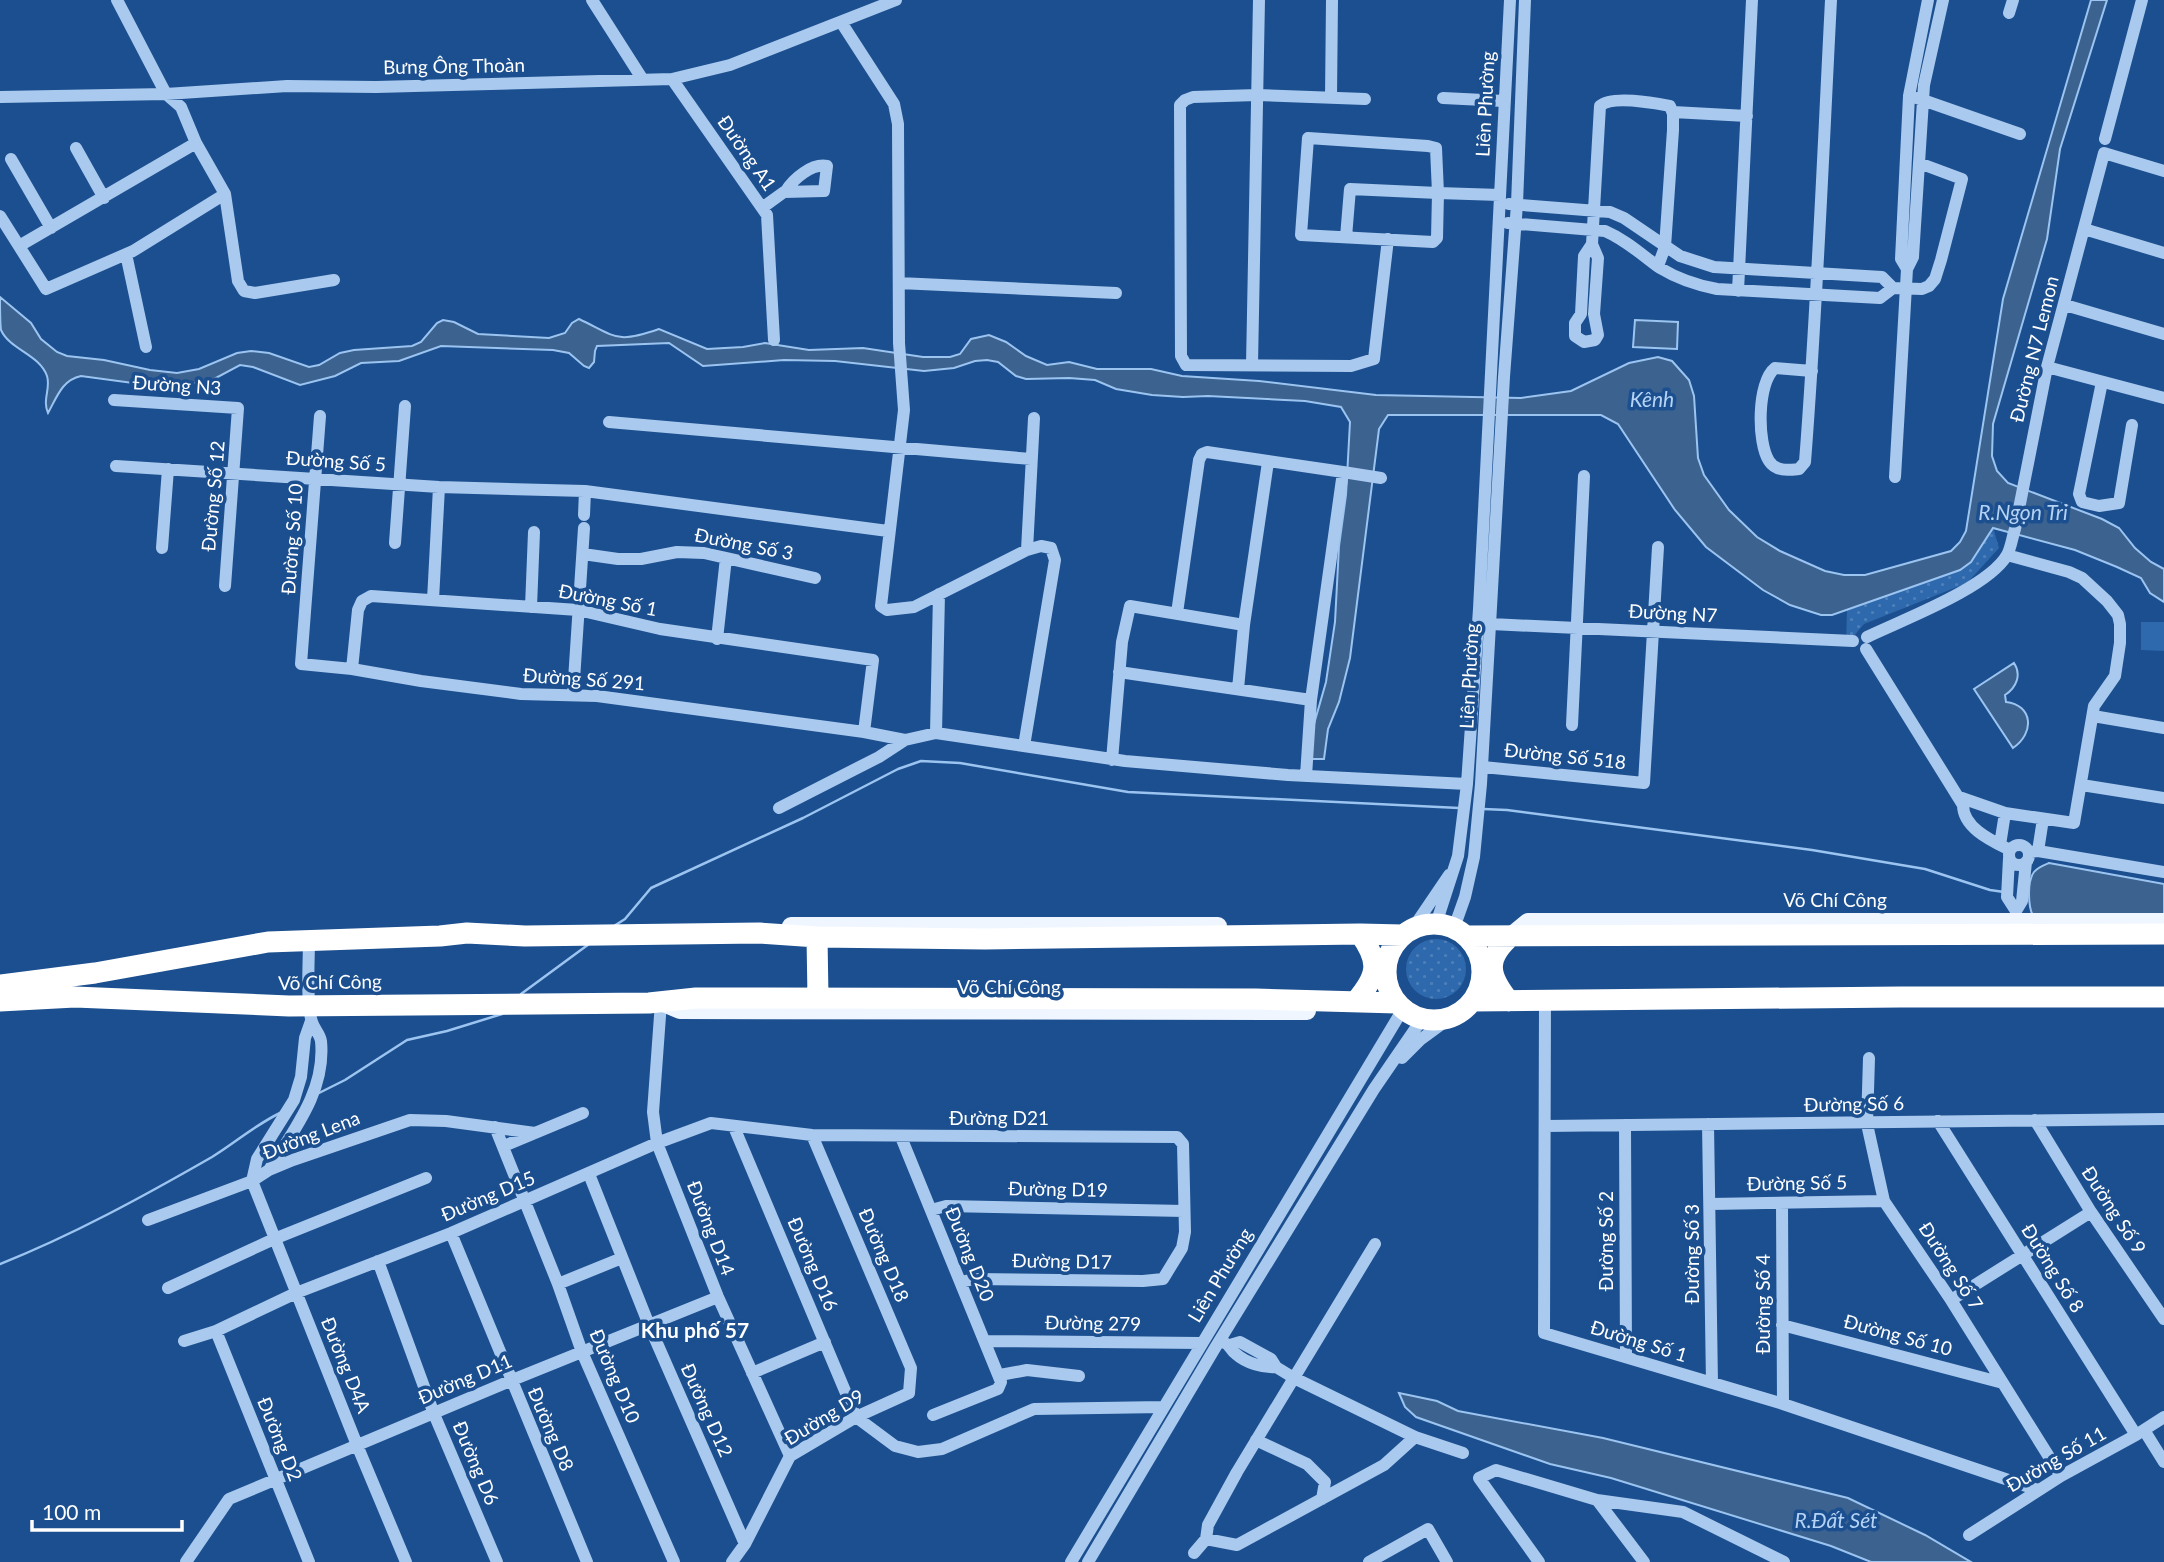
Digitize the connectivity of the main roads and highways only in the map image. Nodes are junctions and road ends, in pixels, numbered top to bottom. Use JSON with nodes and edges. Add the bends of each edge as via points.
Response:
{"nodes":[{"id":1,"x":2015,"y":920,"type":"junction"},
{"id":2,"x":2164,"y":922,"type":"edge"},
{"id":3,"x":1460,"y":931,"type":"junction"},
{"id":4,"x":759,"y":933,"type":"junction"},
{"id":5,"x":1401,"y":933,"type":"junction"},
{"id":6,"x":1360,"y":934,"type":"junction"},
{"id":7,"x":2164,"y":934,"type":"edge"},
{"id":8,"x":1511,"y":936,"type":"junction"},
{"id":9,"x":817,"y":937,"type":"junction"},
{"id":10,"x":0,"y":985,"type":"edge"},
{"id":11,"x":2164,"y":997,"type":"edge"},
{"id":12,"x":818,"y":999,"type":"junction"},
{"id":13,"x":0,"y":1000,"type":"edge"},
{"id":14,"x":1478,"y":1001,"type":"junction"},
{"id":15,"x":1509,"y":1001,"type":"junction"},
{"id":16,"x":661,"y":1002,"type":"junction"},
{"id":17,"x":1356,"y":1002,"type":"junction"},
{"id":18,"x":1716,"y":1003,"type":"junction"},
{"id":19,"x":2164,"y":1006,"type":"edge"},
{"id":20,"x":1402,"y":1009,"type":"junction"}],
"edges":[{"from":1,"to":2,"type":"main road","name":"Võ Chí Công"},
{"from":1,"to":7,"type":"highway","name":"Võ Chí Công"},
{"from":1,"to":8,"type":"highway","name":"Võ Chí Công"},
{"from":3,"to":5,"type":"highway"},
{"from":3,"to":8,"type":"highway","name":"Võ Chí Công"},
{"from":3,"to":14,"type":"highway","via":[[1487,950],[1489,967]]},
{"from":4,"to":6,"type":"main road","via":[[774,926],[1344,926]]},
{"from":4,"to":9,"type":"highway"},
{"from":4,"to":10,"type":"highway","via":[[467,933],[268,942]]},
{"from":5,"to":6,"type":"highway"},
{"from":5,"to":20,"type":"highway","via":[[1390,953],[1386,975],[1389,990]]},
{"from":6,"to":9,"type":"highway"},
{"from":6,"to":17,"type":"highway","via":[[1372,952],[1374,967],[1370,985]]},
{"from":8,"to":15,"type":"highway","via":[[1499,946],[1492,967],[1497,986]]},
{"from":9,"to":12,"type":"highway"},
{"from":11,"to":18,"type":"highway"},
{"from":12,"to":16,"type":"highway","name":"Võ Chí Công"},
{"from":12,"to":17,"type":"highway","name":"Võ Chí Công"},
{"from":13,"to":16,"type":"highway","name":"Võ Chí Công","via":[[75,997],[311,1014],[401,1004]]},
{"from":14,"to":15,"type":"highway"},
{"from":14,"to":20,"type":"highway","via":[[1450,1018],[1437,1020]]},
{"from":15,"to":18,"type":"highway"},
{"from":16,"to":17,"type":"main road","name":"Võ Chí Công","via":[[680,1010],[705,1011],[1340,1011]]},
{"from":17,"to":20,"type":"highway","name":"Võ Chí Công"},
{"from":18,"to":19,"type":"main road"}]}
